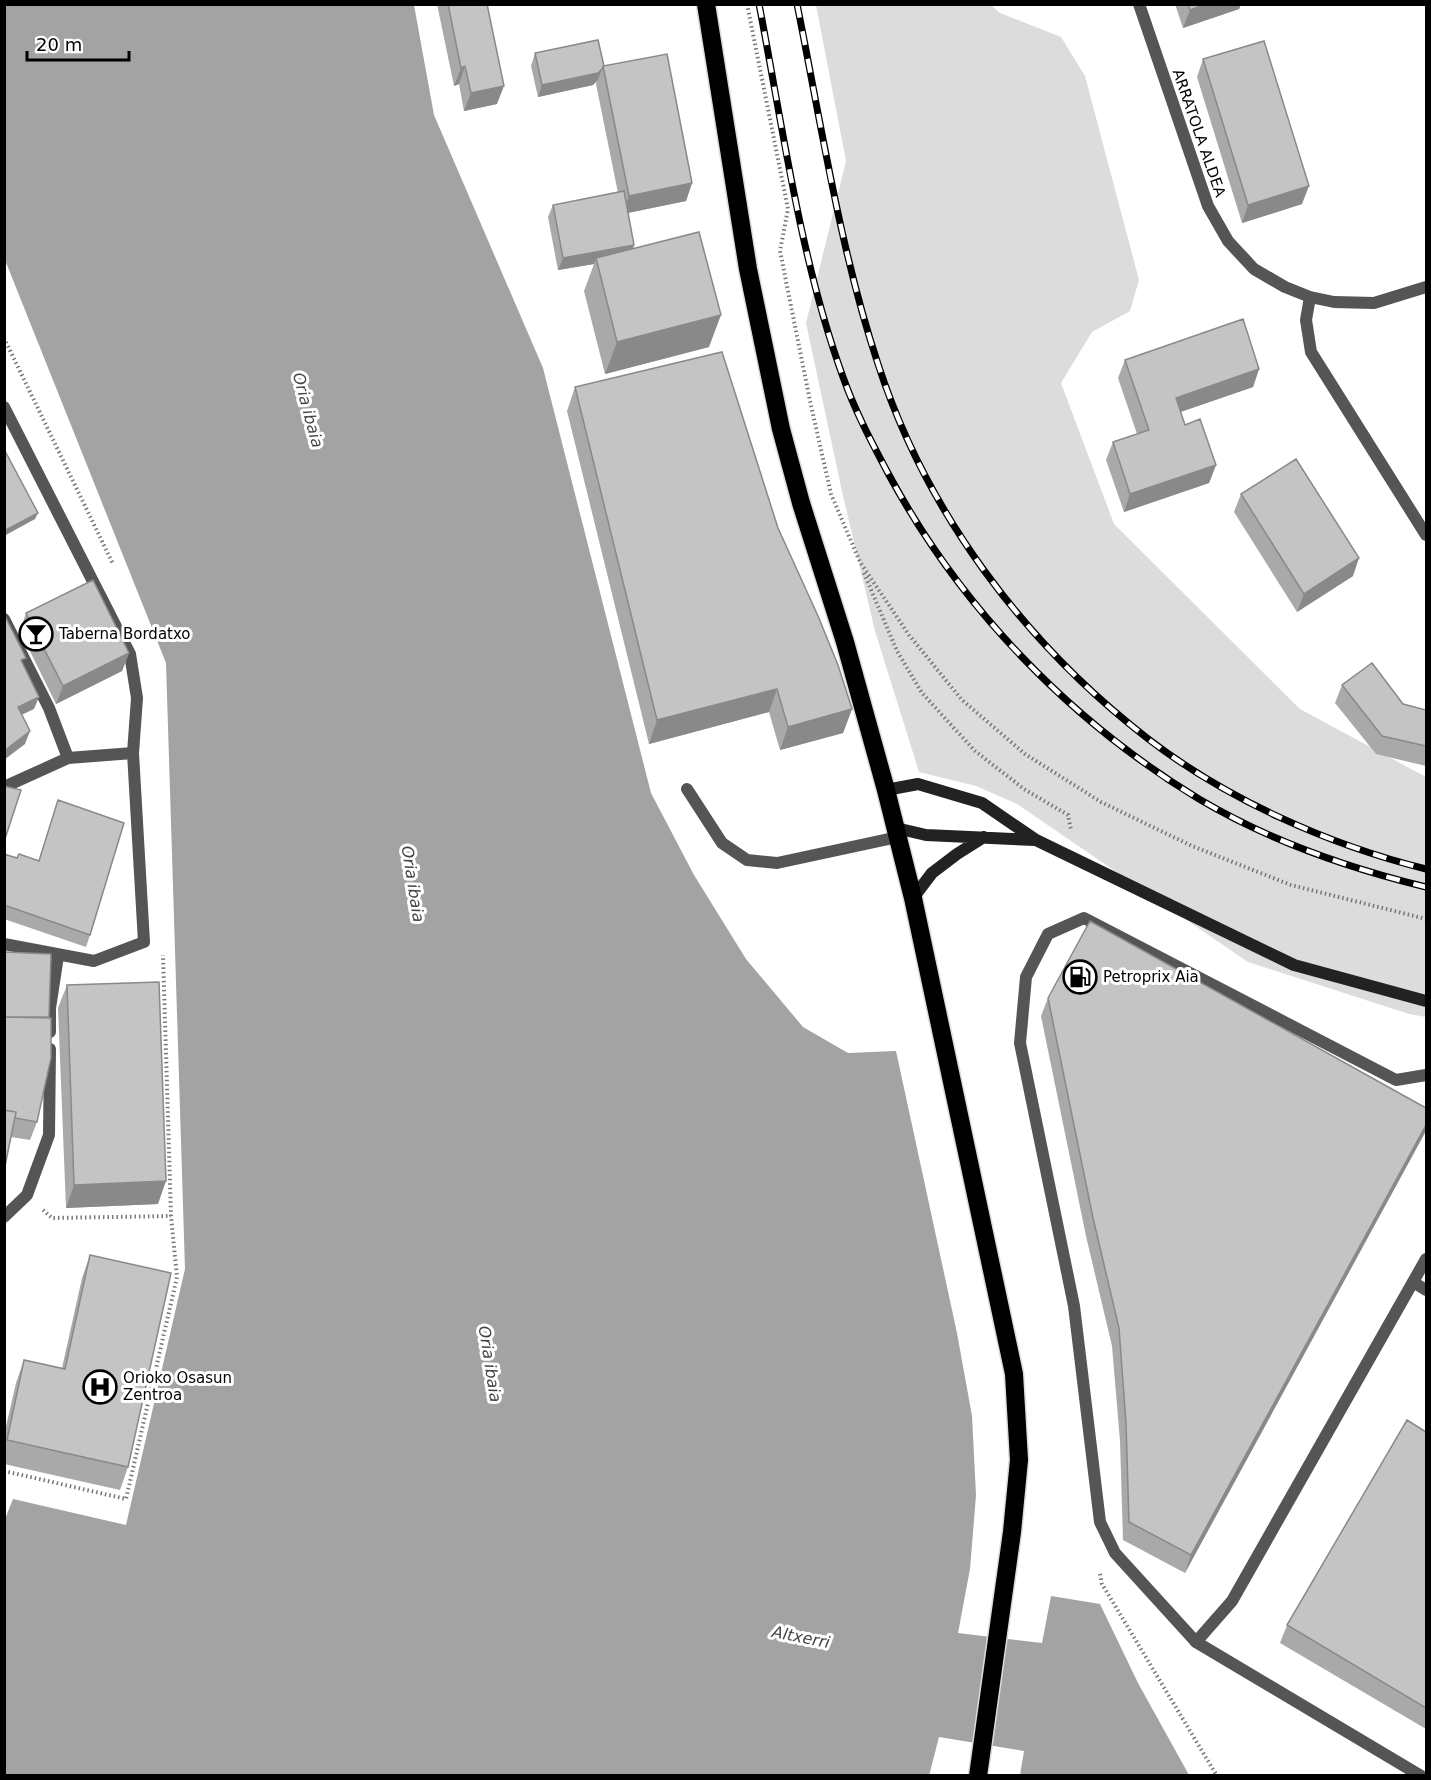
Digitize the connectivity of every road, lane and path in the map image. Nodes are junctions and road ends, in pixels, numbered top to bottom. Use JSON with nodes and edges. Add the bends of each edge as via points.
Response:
{"nodes":[{"id":1,"x":706,"y":4,"type":"edge"},
{"id":2,"x":747,"y":4,"type":"edge"},
{"id":3,"x":1139,"y":4,"type":"edge"},
{"id":4,"x":1426,"y":287,"type":"edge"},
{"id":5,"x":1310,"y":297,"type":"junction"},
{"id":6,"x":11,"y":353,"type":"dead end"},
{"id":7,"x":4,"y":356,"type":"edge"},
{"id":8,"x":4,"y":407,"type":"edge"},
{"id":9,"x":1426,"y":536,"type":"edge"},
{"id":10,"x":860,"y":562,"type":"junction"},
{"id":11,"x":4,"y":619,"type":"edge"},
{"id":12,"x":133,"y":753,"type":"junction"},
{"id":13,"x":68,"y":758,"type":"junction"},
{"id":14,"x":4,"y":787,"type":"edge"},
{"id":15,"x":687,"y":789,"type":"dead end"},
{"id":16,"x":886,"y":790,"type":"junction"},
{"id":17,"x":897,"y":833,"type":"junction"},
{"id":18,"x":1072,"y":833,"type":"dead end"},
{"id":19,"x":984,"y":837,"type":"junction"},
{"id":20,"x":1036,"y":840,"type":"junction"},
{"id":21,"x":913,"y":898,"type":"junction"},
{"id":22,"x":1426,"y":919,"type":"edge"},
{"id":23,"x":4,"y":944,"type":"edge"},
{"id":24,"x":163,"y":953,"type":"dead end"},
{"id":25,"x":58,"y":956,"type":"junction"},
{"id":26,"x":1426,"y":1001,"type":"edge"},
{"id":27,"x":1426,"y":1075,"type":"edge"},
{"id":28,"x":27,"y":1195,"type":"junction"},
{"id":29,"x":171,"y":1216,"type":"junction"},
{"id":30,"x":4,"y":1217,"type":"edge"},
{"id":31,"x":1426,"y":1259,"type":"edge"},
{"id":32,"x":1413,"y":1282,"type":"junction"},
{"id":33,"x":1426,"y":1290,"type":"edge"},
{"id":34,"x":4,"y":1471,"type":"edge"},
{"id":35,"x":1115,"y":1554,"type":"junction"},
{"id":36,"x":1196,"y":1642,"type":"junction"},
{"id":37,"x":978,"y":1776,"type":"edge"},
{"id":38,"x":1217,"y":1776,"type":"edge"},
{"id":39,"x":1421,"y":1776,"type":"edge"}],
"edges":[{"from":1,"to":16,"type":"highway","via":[[748,269],[781,429]]},
{"from":2,"to":10,"type":"path","via":[[788,209],[780,250],[810,401],[831,494]]},
{"from":3,"to":5,"type":"street","name":"ARRATOLA ALDEA","via":[[1208,206],[1228,241],[1254,269]]},
{"from":4,"to":5,"type":"street","name":"ARRATOLA ALDEA","via":[[1374,303]]},
{"from":5,"to":9,"type":"street","via":[[1306,320],[1311,352]]},
{"from":6,"to":7,"type":"path"},
{"from":8,"to":12,"type":"street","via":[[130,654],[137,698]]},
{"from":10,"to":18,"type":"path","via":[[897,651],[922,693],[975,752],[1023,789],[1068,815]]},
{"from":10,"to":22,"type":"path","via":[[909,635],[962,700],[1025,754],[1101,802],[1192,846],[1291,885]]},
{"from":11,"to":13,"type":"street","via":[[49,708]]},
{"from":12,"to":13,"type":"street"},
{"from":12,"to":25,"type":"street","via":[[144,942],[94,961]]},
{"from":13,"to":14,"type":"street"},
{"from":15,"to":17,"type":"street","via":[[722,843],[747,860],[777,863]]},
{"from":16,"to":17,"type":"highway"},
{"from":16,"to":20,"type":"street","via":[[918,784],[982,803]]},
{"from":17,"to":19,"type":"street"},
{"from":17,"to":21,"type":"highway"},
{"from":19,"to":20,"type":"street"},
{"from":19,"to":21,"type":"street","via":[[932,873]]},
{"from":20,"to":26,"type":"street","via":[[1294,965]]},
{"from":21,"to":37,"type":"highway","via":[[1014,1374],[1019,1460]]},
{"from":23,"to":25,"type":"street"},
{"from":24,"to":29,"type":"path"},
{"from":25,"to":28,"type":"street","via":[[50,1008],[50,1135]]},
{"from":27,"to":35,"type":"street","via":[[1396,1080],[1084,918],[1048,934],[1026,977],[1020,1043],[1074,1306],[1100,1522]]},
{"from":28,"to":29,"type":"path","via":[[52,1218]]},
{"from":28,"to":30,"type":"street"},
{"from":29,"to":34,"type":"path","via":[[177,1277],[126,1499]]},
{"from":31,"to":32,"type":"street"},
{"from":32,"to":33,"type":"street"},
{"from":32,"to":36,"type":"street","via":[[1232,1600]]},
{"from":35,"to":36,"type":"street"},
{"from":35,"to":38,"type":"path","via":[[1098,1564],[1102,1584]]},
{"from":36,"to":39,"type":"street"}]}
